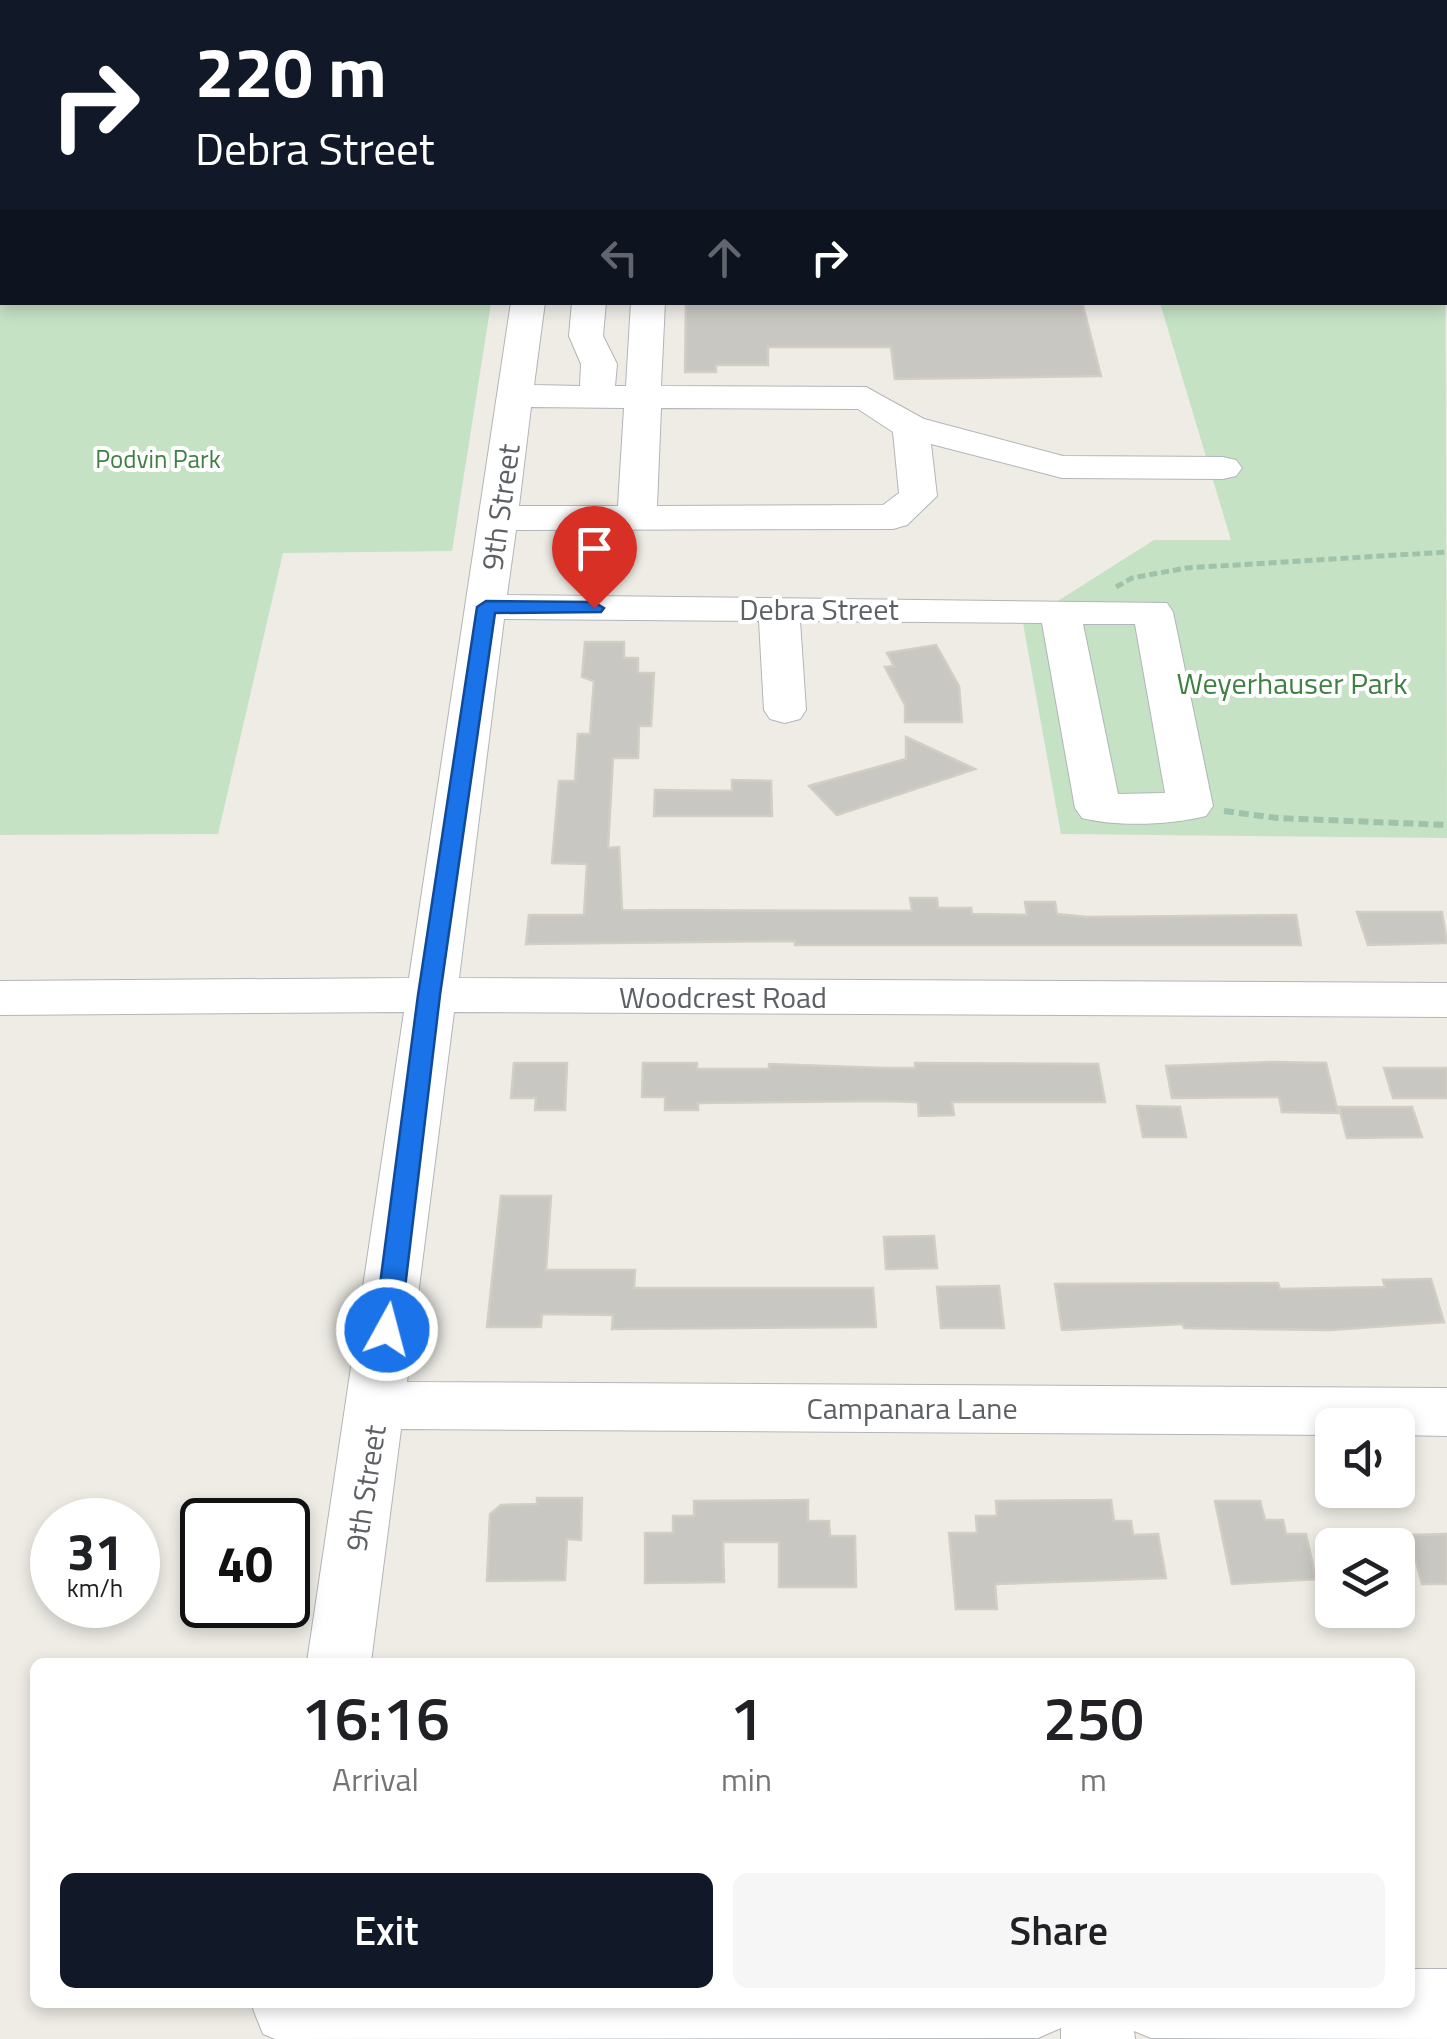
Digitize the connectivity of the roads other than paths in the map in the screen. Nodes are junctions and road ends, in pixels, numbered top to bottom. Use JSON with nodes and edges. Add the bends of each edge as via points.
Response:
{"nodes":[{"id":1,"x":528,"y":305,"type":"edge"},
{"id":2,"x":589,"y":305,"type":"edge"},
{"id":3,"x":648,"y":305,"type":"edge"},
{"id":4,"x":516,"y":396,"type":"junction"},
{"id":5,"x":597,"y":397,"type":"junction"},
{"id":6,"x":643,"y":397,"type":"junction"},
{"id":7,"x":911,"y":427,"type":"junction"},
{"id":8,"x":1223,"y":468,"type":"dead end"},
{"id":9,"x":498,"y":518,"type":"junction"},
{"id":10,"x":637,"y":518,"type":"junction"},
{"id":11,"x":486,"y":607,"type":"junction"},
{"id":12,"x":779,"y":608,"type":"junction"},
{"id":13,"x":1075,"y":611,"type":"junction"},
{"id":14,"x":785,"y":710,"type":"dead end"},
{"id":15,"x":429,"y":995,"type":"junction"},
{"id":16,"x":0,"y":998,"type":"edge"},
{"id":17,"x":1447,"y":1000,"type":"edge"},
{"id":18,"x":378,"y":1405,"type":"junction"},
{"id":19,"x":1447,"y":1412,"type":"edge"},
{"id":20,"x":341,"y":1658,"type":"edge"},
{"id":21,"x":1415,"y":2005,"type":"edge"},
{"id":22,"x":1447,"y":2005,"type":"edge"},
{"id":23,"x":738,"y":2008,"type":"edge"},
{"id":24,"x":1096,"y":2008,"type":"edge"},
{"id":25,"x":289,"y":2017,"type":"edge"},
{"id":26,"x":1098,"y":2039,"type":"edge"}],
"edges":[{"from":1,"to":4,"type":"street","name":"9th Street"},
{"from":2,"to":5,"type":"street","via":[[586,336],[598,364]]},
{"from":3,"to":6,"type":"street"},
{"from":4,"to":5,"type":"street"},
{"from":4,"to":9,"type":"street","name":"9th Street"},
{"from":5,"to":6,"type":"street"},
{"from":6,"to":7,"type":"street","via":[[866,398]]},
{"from":6,"to":10,"type":"street"},
{"from":7,"to":8,"type":"street","via":[[1062,467]]},
{"from":7,"to":10,"type":"street","via":[[918,496],[893,517]]},
{"from":9,"to":10,"type":"street"},
{"from":9,"to":11,"type":"street","name":"9th Street"},
{"from":11,"to":12,"type":"street","name":"Debra Street"},
{"from":11,"to":15,"type":"street","name":"9th Street"},
{"from":12,"to":13,"type":"street","name":"Debra Street"},
{"from":12,"to":14,"type":"street"},
{"from":13,"to":13,"type":"street","name":"Debra Street","via":[[1098,808],[1190,806],[1152,612]]},
{"from":15,"to":16,"type":"street","name":"Woodcrest Road"},
{"from":15,"to":17,"type":"street","name":"Woodcrest Road"},
{"from":15,"to":18,"type":"street","name":"9th Street"},
{"from":18,"to":19,"type":"street","name":"Campanara Lane"},
{"from":18,"to":20,"type":"street","name":"9th Street"},
{"from":21,"to":22,"type":"street"},
{"from":23,"to":25,"type":"street"},
{"from":24,"to":26,"type":"street"}]}
